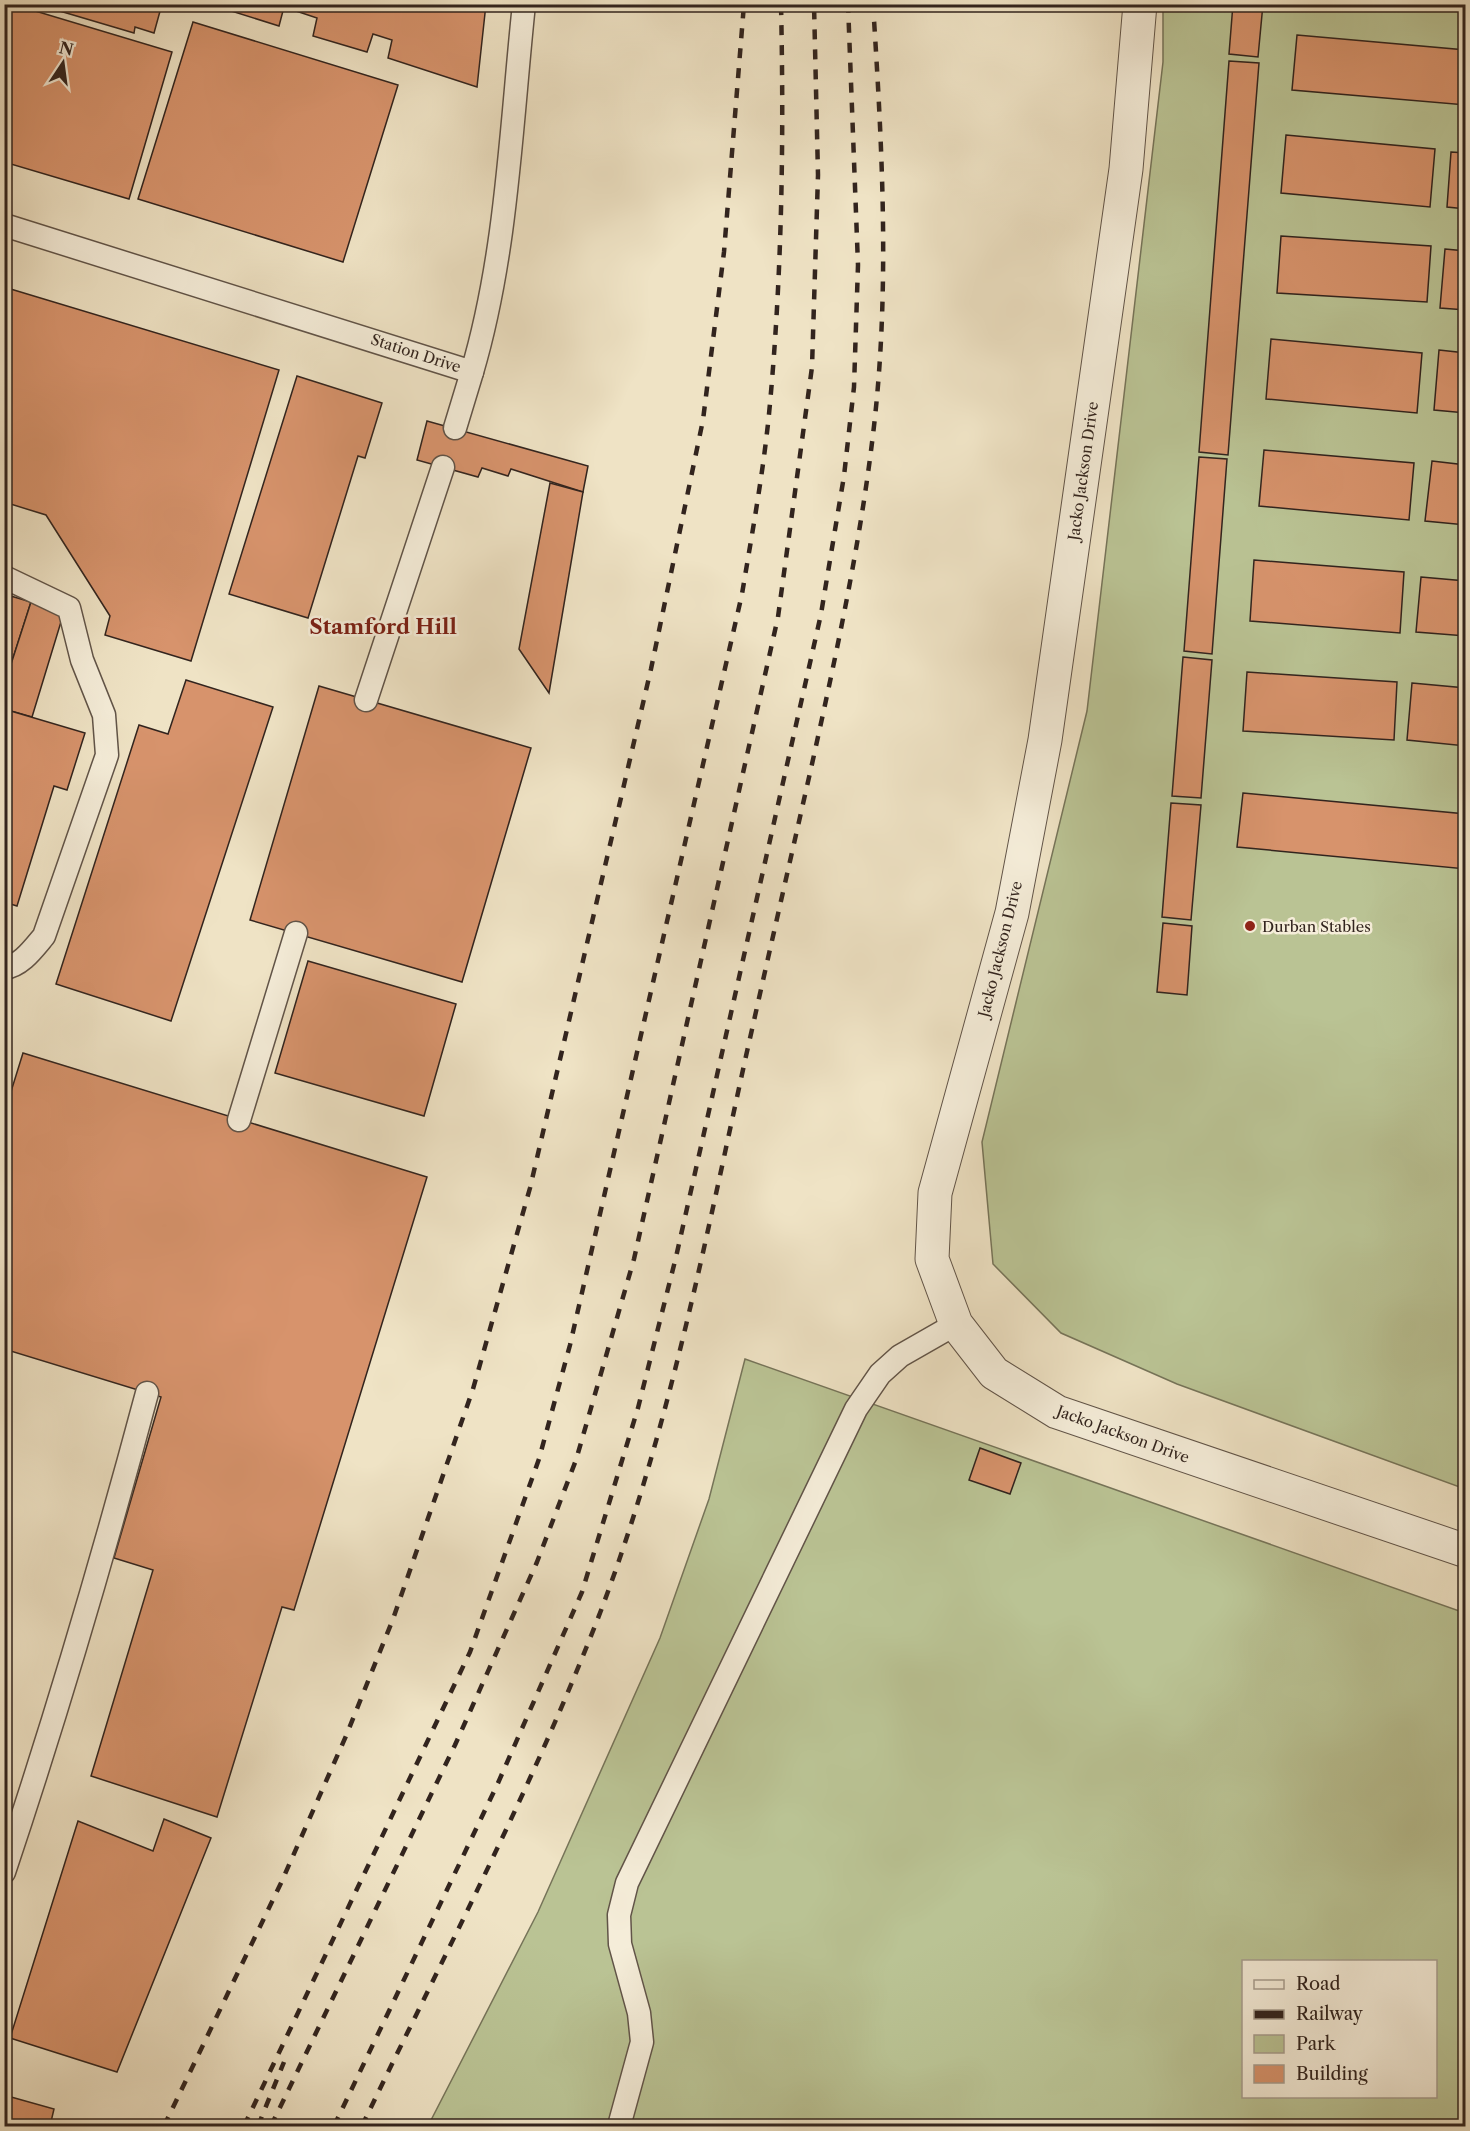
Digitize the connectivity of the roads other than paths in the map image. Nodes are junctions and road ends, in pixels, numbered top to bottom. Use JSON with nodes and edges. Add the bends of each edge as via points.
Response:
{"nodes":[{"id":1,"x":524,"y":4,"type":"edge"},
{"id":2,"x":1140,"y":4,"type":"edge"},
{"id":3,"x":4,"y":225,"type":"edge"},
{"id":4,"x":472,"y":372,"type":"junction"},
{"id":5,"x":455,"y":428,"type":"dead end"},
{"id":6,"x":442,"y":467,"type":"dead end"},
{"id":7,"x":4,"y":577,"type":"edge"},
{"id":8,"x":366,"y":700,"type":"dead end"},
{"id":9,"x":296,"y":933,"type":"dead end"},
{"id":10,"x":4,"y":968,"type":"edge"},
{"id":11,"x":240,"y":1120,"type":"dead end"},
{"id":12,"x":956,"y":1324,"type":"junction"},
{"id":13,"x":147,"y":1393,"type":"dead end"},
{"id":14,"x":1466,"y":1551,"type":"edge"},
{"id":15,"x":4,"y":1872,"type":"edge"},
{"id":16,"x":619,"y":2127,"type":"edge"}],
"edges":[{"from":1,"to":4,"type":"lane","name":"Station Drive","via":[[488,310]]},
{"from":2,"to":12,"type":"street","name":"Jacko Jackson Drive","via":[[1126,169],[1045,740],[1012,913],[935,1193],[932,1259]]},
{"from":3,"to":4,"type":"lane","name":"Station Drive"},
{"from":4,"to":5,"type":"lane"},
{"from":6,"to":8,"type":"lane"},
{"from":7,"to":10,"type":"lane","via":[[69,608],[82,660],[104,715],[107,755],[44,936],[28,955]]},
{"from":9,"to":11,"type":"lane"},
{"from":12,"to":14,"type":"street","name":"Jacko Jackson Drive","via":[[994,1373],[1057,1412]]},
{"from":12,"to":16,"type":"lane","via":[[900,1356],[880,1374],[856,1409],[627,1882],[619,1916],[620,1944],[639,2013],[642,2042]]},
{"from":13,"to":15,"type":"lane","via":[[54,1724]]}]}
